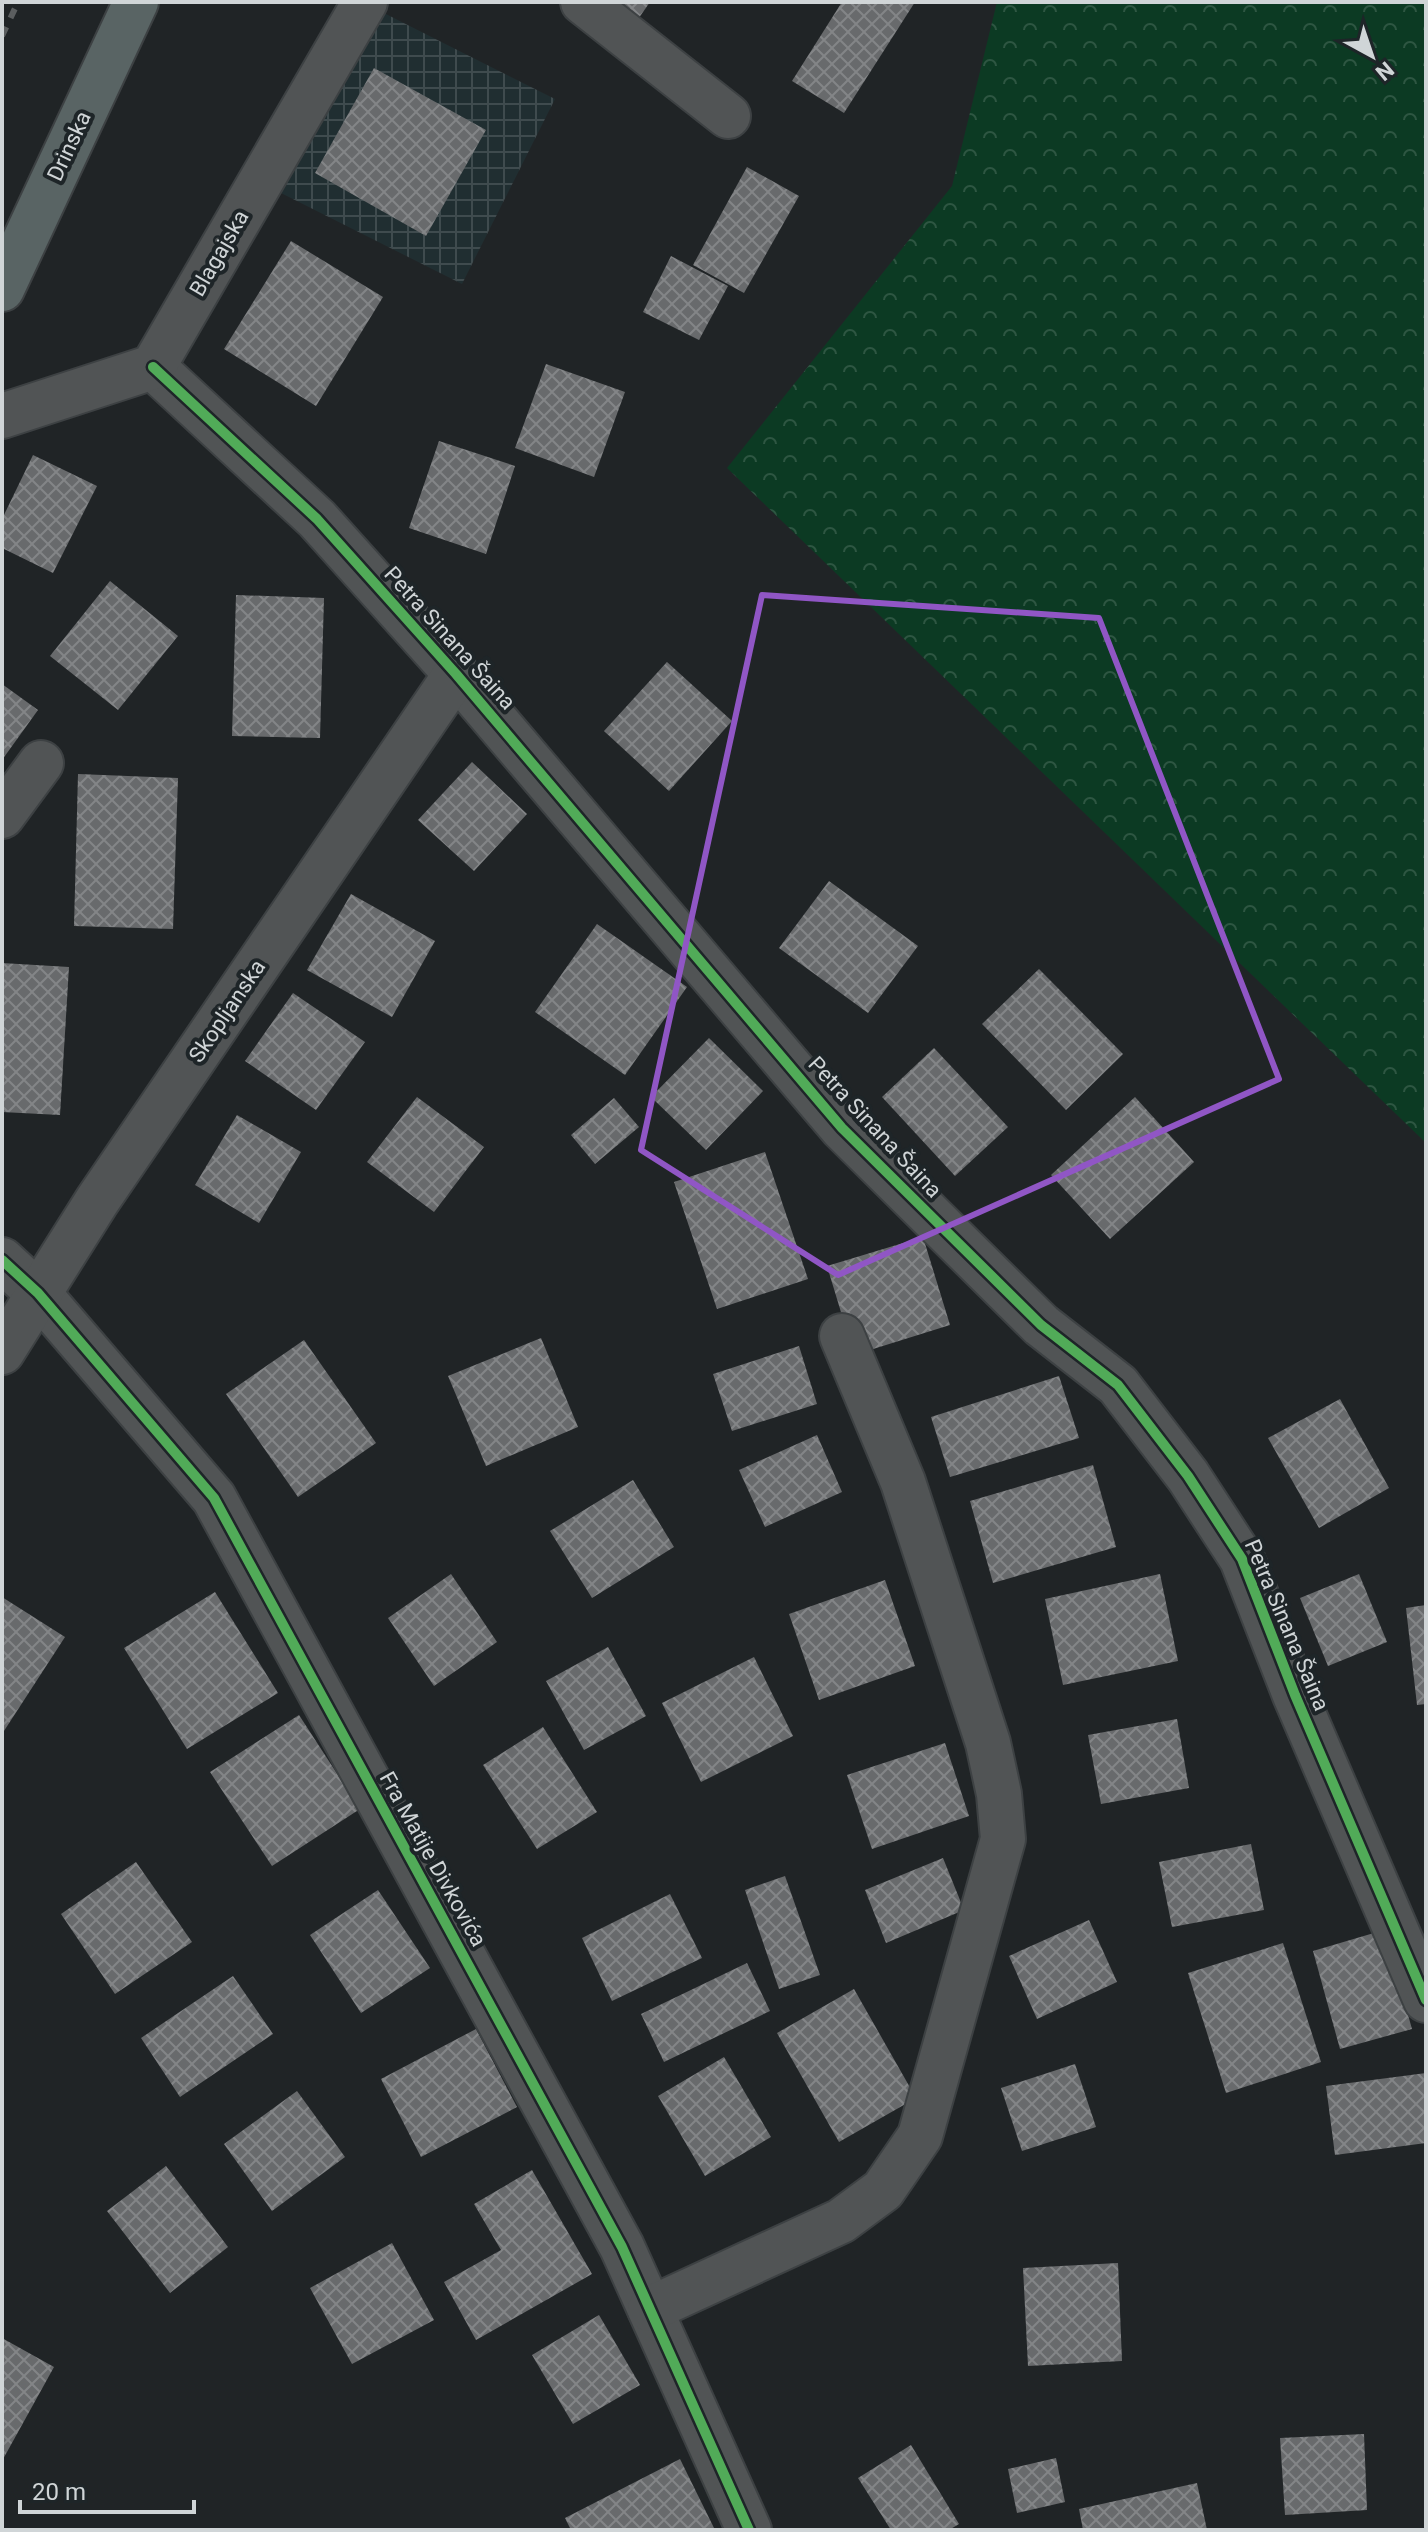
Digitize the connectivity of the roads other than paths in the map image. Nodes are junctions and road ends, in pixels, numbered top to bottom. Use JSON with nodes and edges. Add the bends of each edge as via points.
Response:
{"nodes":[{"id":1,"x":136,"y":2,"type":"edge"},
{"id":2,"x":365,"y":2,"type":"edge"},
{"id":3,"x":583,"y":2,"type":"edge"},
{"id":4,"x":728,"y":116,"type":"dead end"},
{"id":5,"x":2,"y":289,"type":"edge"},
{"id":6,"x":153,"y":367,"type":"junction"},
{"id":7,"x":2,"y":416,"type":"edge"},
{"id":8,"x":456,"y":674,"type":"junction"},
{"id":9,"x":41,"y":763,"type":"dead end"},
{"id":10,"x":2,"y":816,"type":"edge"},
{"id":11,"x":2,"y":1260,"type":"edge"},
{"id":12,"x":38,"y":1293,"type":"junction"},
{"id":13,"x":842,"y":1336,"type":"dead end"},
{"id":14,"x":2,"y":1352,"type":"edge"},
{"id":15,"x":1426,"y":2000,"type":"edge"},
{"id":16,"x":650,"y":2309,"type":"junction"},
{"id":17,"x":749,"y":2530,"type":"edge"}],
"edges":[{"from":1,"to":5,"type":"main road","name":"Drinska"},
{"from":2,"to":6,"type":"street","name":"Blagajska"},
{"from":3,"to":4,"type":"street"},
{"from":6,"to":7,"type":"street"},
{"from":6,"to":8,"type":"street","name":"Petra Sinana Šaina","via":[[317,519]]},
{"from":8,"to":12,"type":"street","name":"Skopljanska"},
{"from":8,"to":15,"type":"street","name":"Petra Sinana Šaina","via":[[842,1128],[1041,1325],[1118,1385],[1188,1476],[1242,1559]]},
{"from":9,"to":10,"type":"street"},
{"from":11,"to":12,"type":"street","name":"Fra Matije Divkovića"},
{"from":12,"to":14,"type":"street","name":"Skopljanska"},
{"from":12,"to":16,"type":"street","name":"Fra Matije Divkovića","via":[[214,1498],[622,2247]]},
{"from":13,"to":16,"type":"street","via":[[903,1482],[984,1728],[1003,1839],[920,2136],[883,2190],[841,2221]]},
{"from":16,"to":17,"type":"street","name":"Fra Matije Divkovića"}]}
